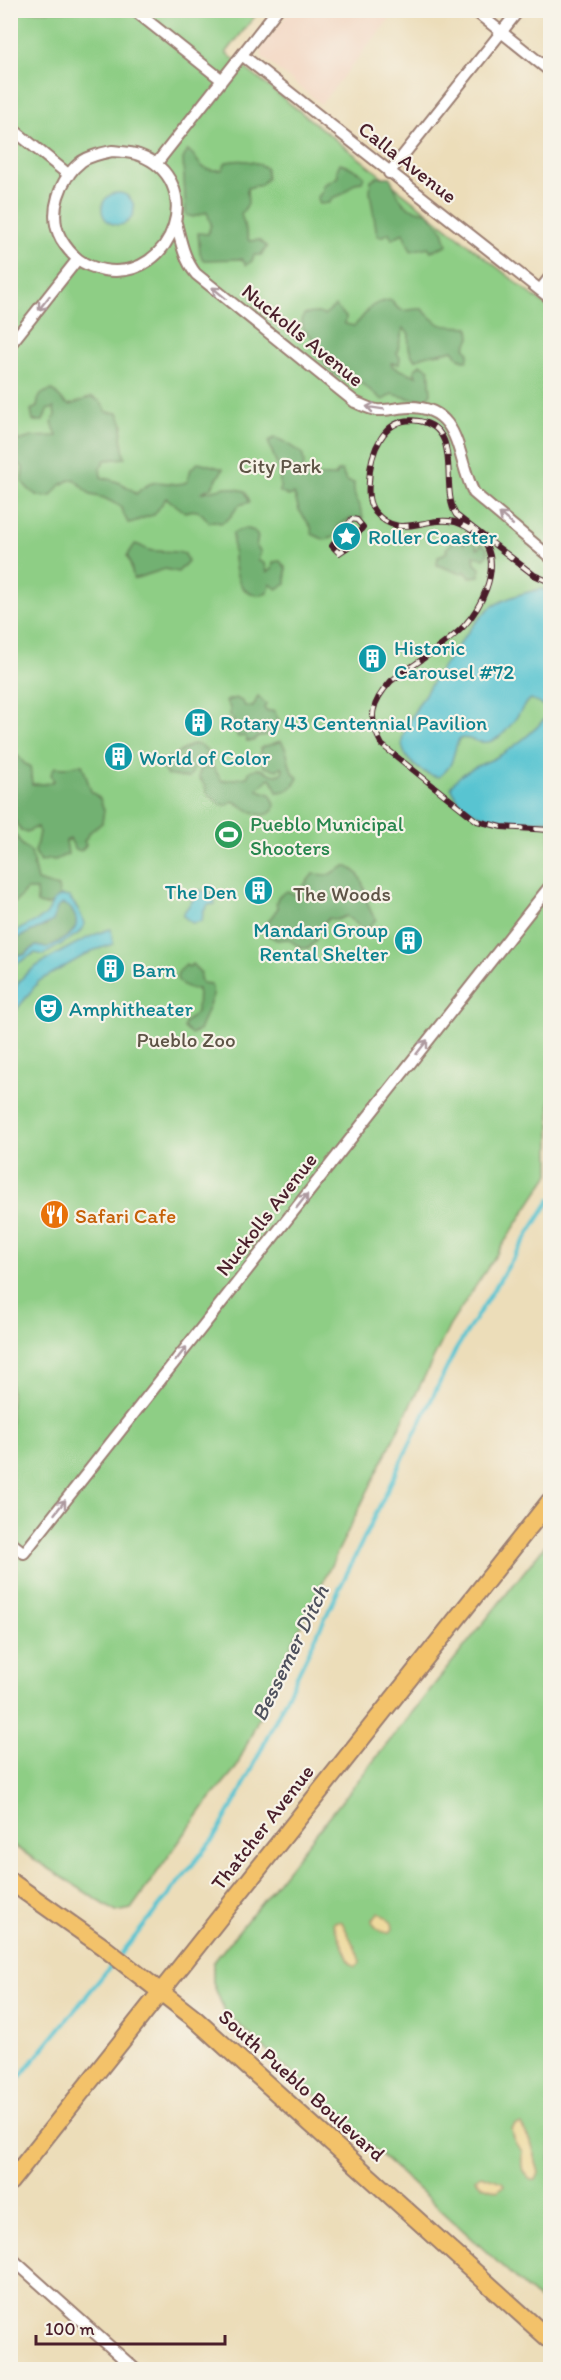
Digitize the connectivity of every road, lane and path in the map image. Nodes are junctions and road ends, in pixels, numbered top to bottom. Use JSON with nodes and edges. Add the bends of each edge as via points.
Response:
{"nodes":[{"id":1,"x":134,"y":10,"type":"edge"},
{"id":2,"x":277,"y":10,"type":"edge"},
{"id":3,"x":474,"y":10,"type":"edge"},
{"id":4,"x":519,"y":10,"type":"edge"},
{"id":5,"x":501,"y":33,"type":"junction"},
{"id":6,"x":242,"y":56,"type":"junction"},
{"id":7,"x":550,"y":71,"type":"edge"},
{"id":8,"x":222,"y":80,"type":"junction"},
{"id":9,"x":10,"y":127,"type":"edge"},
{"id":10,"x":156,"y":164,"type":"junction"},
{"id":11,"x":389,"y":173,"type":"junction"},
{"id":12,"x":69,"y":175,"type":"junction"},
{"id":13,"x":176,"y":223,"type":"junction"},
{"id":14,"x":77,"y":260,"type":"junction"},
{"id":15,"x":550,"y":277,"type":"edge"},
{"id":16,"x":540,"y":290,"type":"junction"},
{"id":17,"x":550,"y":298,"type":"edge"},
{"id":18,"x":10,"y":345,"type":"edge"},
{"id":19,"x":550,"y":557,"type":"edge"},
{"id":20,"x":550,"y":886,"type":"edge"},
{"id":21,"x":550,"y":1501,"type":"edge"},
{"id":22,"x":10,"y":1542,"type":"edge"},
{"id":23,"x":10,"y":1881,"type":"edge"},
{"id":24,"x":161,"y":1992,"type":"junction"},
{"id":25,"x":10,"y":2182,"type":"edge"},
{"id":26,"x":10,"y":2257,"type":"edge"},
{"id":27,"x":550,"y":2340,"type":"edge"},
{"id":28,"x":136,"y":2370,"type":"edge"}],
"edges":[{"from":1,"to":8,"type":"street"},
{"from":2,"to":6,"type":"street"},
{"from":3,"to":5,"type":"street"},
{"from":4,"to":5,"type":"street"},
{"from":5,"to":7,"type":"street"},
{"from":5,"to":11,"type":"street"},
{"from":6,"to":8,"type":"street"},
{"from":6,"to":11,"type":"street","name":"Calla Avenue"},
{"from":8,"to":10,"type":"street"},
{"from":9,"to":12,"type":"street"},
{"from":10,"to":12,"type":"street","via":[[139,154],[112,151],[91,156]]},
{"from":10,"to":13,"type":"street","via":[[175,192]]},
{"from":11,"to":16,"type":"street","name":"Calla Avenue"},
{"from":12,"to":14,"type":"street","via":[[56,204],[56,225]]},
{"from":13,"to":14,"type":"street","via":[[160,251],[128,270],[101,269]]},
{"from":19,"to":13,"type":"street","name":"Nuckolls Avenue","one_way":true,"via":[[474,493],[457,441],[437,414],[424,407],[378,411],[355,402],[196,274],[188,264]]},
{"from":14,"to":18,"type":"street","one_way":true},
{"from":15,"to":16,"type":"street"},
{"from":16,"to":17,"type":"street","name":"Calla Avenue"},
{"from":22,"to":20,"type":"street","name":"Nuckolls Avenue","one_way":true,"via":[[24,1553]]},
{"from":21,"to":24,"type":"main road","name":"Thatcher Avenue"},
{"from":23,"to":24,"type":"main road","name":"South Pueblo Boulevard"},
{"from":24,"to":25,"type":"main road","name":"Thatcher Avenue"},
{"from":24,"to":27,"type":"main road","name":"South Pueblo Boulevard","via":[[195,2018]]},
{"from":26,"to":28,"type":"street"}]}
